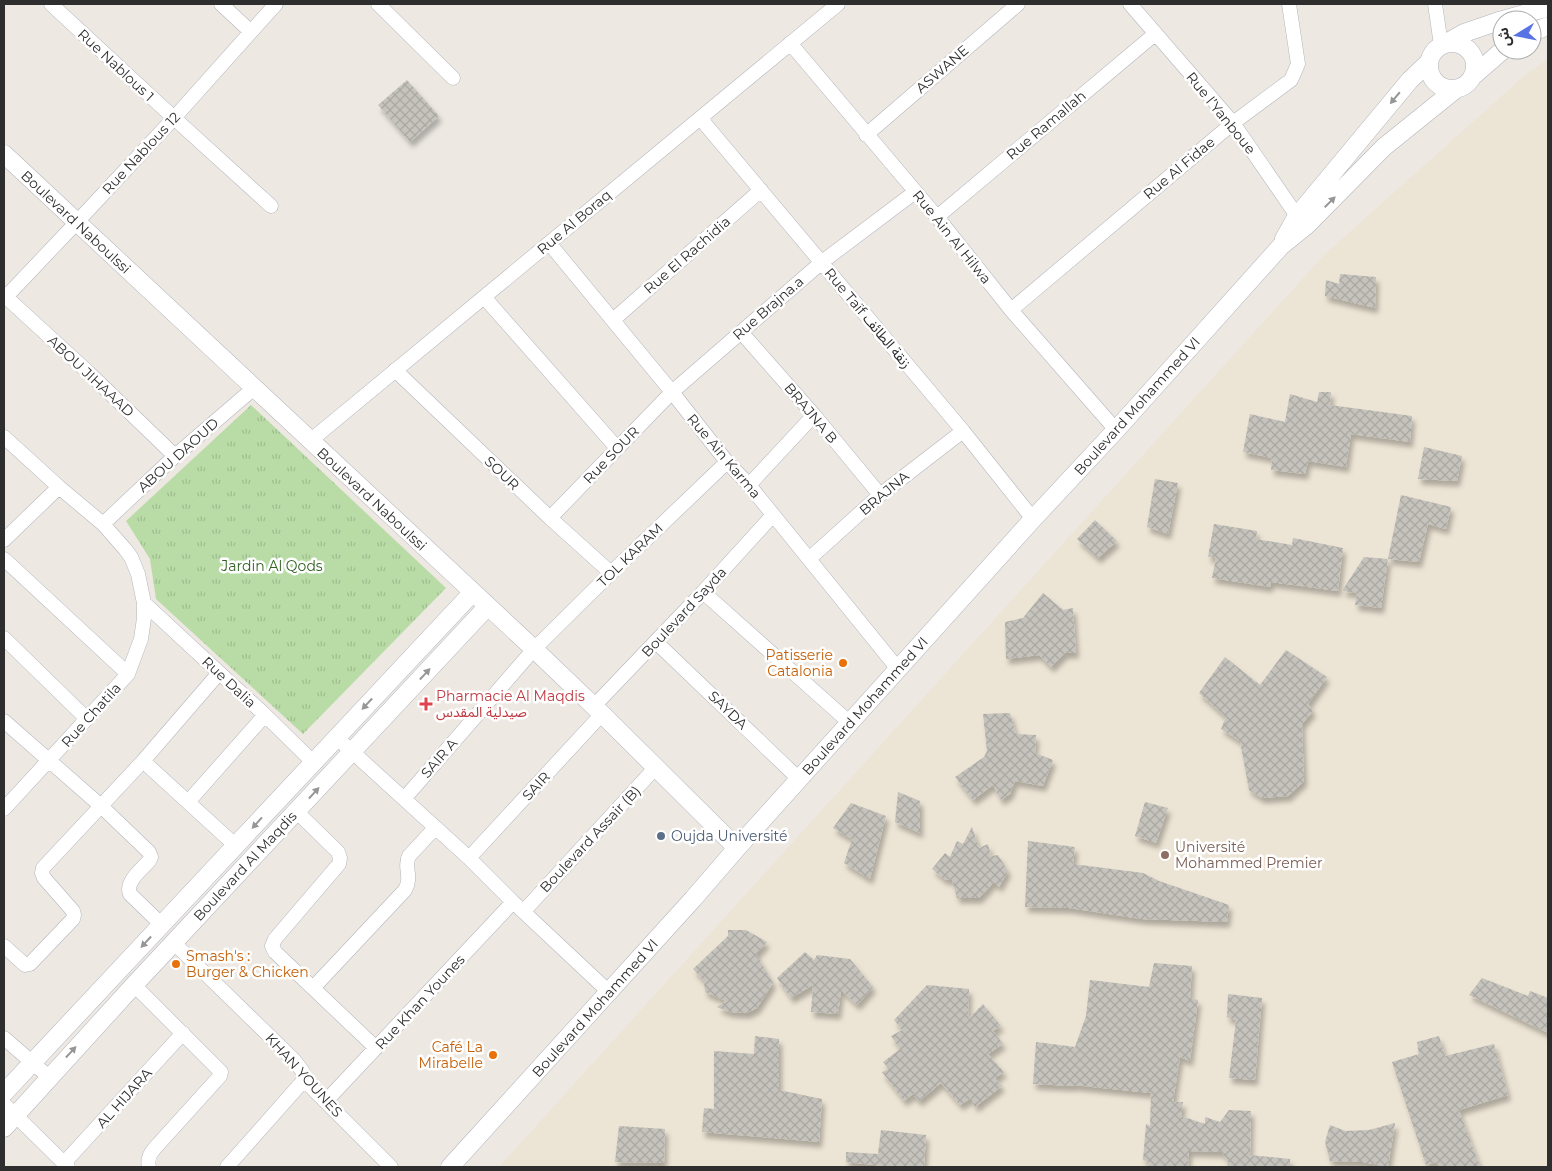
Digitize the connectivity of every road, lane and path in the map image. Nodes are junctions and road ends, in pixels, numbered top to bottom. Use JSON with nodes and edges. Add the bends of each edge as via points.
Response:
{"nodes":[{"id":1,"x":51,"y":4,"type":"edge"},
{"id":2,"x":220,"y":4,"type":"edge"},
{"id":3,"x":276,"y":4,"type":"edge"},
{"id":4,"x":378,"y":4,"type":"edge"},
{"id":5,"x":838,"y":4,"type":"edge"},
{"id":6,"x":1018,"y":4,"type":"edge"},
{"id":7,"x":1130,"y":4,"type":"edge"},
{"id":8,"x":1289,"y":4,"type":"edge"},
{"id":9,"x":1434,"y":4,"type":"edge"},
{"id":10,"x":1492,"y":23,"type":"edge"},
{"id":11,"x":250,"y":31,"type":"junction"},
{"id":12,"x":1155,"y":34,"type":"junction"},
{"id":13,"x":790,"y":43,"type":"junction"},
{"id":14,"x":1444,"y":44,"type":"junction"},
{"id":15,"x":1492,"y":60,"type":"edge"},
{"id":16,"x":1429,"y":62,"type":"junction"},
{"id":17,"x":1473,"y":76,"type":"junction"},
{"id":18,"x":453,"y":78,"type":"dead end"},
{"id":19,"x":1456,"y":89,"type":"junction"},
{"id":20,"x":174,"y":118,"type":"junction"},
{"id":21,"x":700,"y":118,"type":"junction"},
{"id":22,"x":1233,"y":122,"type":"junction"},
{"id":23,"x":866,"y":135,"type":"junction"},
{"id":24,"x":4,"y":154,"type":"edge"},
{"id":25,"x":761,"y":190,"type":"junction"},
{"id":26,"x":915,"y":192,"type":"junction"},
{"id":27,"x":270,"y":206,"type":"dead end"},
{"id":28,"x":937,"y":217,"type":"junction"},
{"id":29,"x":1302,"y":220,"type":"junction"},
{"id":30,"x":77,"y":222,"type":"junction"},
{"id":31,"x":549,"y":243,"type":"junction"},
{"id":32,"x":822,"y":262,"type":"junction"},
{"id":33,"x":484,"y":297,"type":"junction"},
{"id":34,"x":5,"y":298,"type":"edge"},
{"id":35,"x":1012,"y":310,"type":"junction"},
{"id":36,"x":613,"y":320,"type":"junction"},
{"id":37,"x":742,"y":332,"type":"junction"},
{"id":38,"x":395,"y":370,"type":"junction"},
{"id":39,"x":254,"y":388,"type":"junction"},
{"id":40,"x":672,"y":392,"type":"junction"},
{"id":41,"x":814,"y":415,"type":"junction"},
{"id":42,"x":1116,"y":430,"type":"junction"},
{"id":43,"x":963,"y":431,"type":"junction"},
{"id":44,"x":4,"y":437,"type":"edge"},
{"id":45,"x":310,"y":441,"type":"junction"},
{"id":46,"x":617,"y":448,"type":"junction"},
{"id":47,"x":175,"y":456,"type":"junction"},
{"id":48,"x":727,"y":462,"type":"junction"},
{"id":49,"x":748,"y":485,"type":"junction"},
{"id":50,"x":59,"y":487,"type":"junction"},
{"id":51,"x":880,"y":495,"type":"junction"},
{"id":52,"x":773,"y":515,"type":"junction"},
{"id":53,"x":550,"y":518,"type":"junction"},
{"id":54,"x":1034,"y":519,"type":"junction"},
{"id":55,"x":103,"y":524,"type":"junction"},
{"id":56,"x":4,"y":540,"type":"edge"},
{"id":57,"x":4,"y":559,"type":"edge"},
{"id":58,"x":809,"y":559,"type":"junction"},
{"id":59,"x":611,"y":573,"type":"junction"},
{"id":60,"x":473,"y":592,"type":"junction"},
{"id":61,"x":703,"y":592,"type":"junction"},
{"id":62,"x":144,"y":603,"type":"junction"},
{"id":63,"x":488,"y":606,"type":"junction"},
{"id":64,"x":4,"y":638,"type":"edge"},
{"id":65,"x":656,"y":642,"type":"junction"},
{"id":66,"x":534,"y":649,"type":"junction"},
{"id":67,"x":898,"y":669,"type":"junction"},
{"id":68,"x":219,"y":673,"type":"junction"},
{"id":69,"x":128,"y":674,"type":"junction"},
{"id":70,"x":598,"y":710,"type":"junction"},
{"id":71,"x":265,"y":715,"type":"junction"},
{"id":72,"x":87,"y":719,"type":"junction"},
{"id":73,"x":4,"y":721,"type":"edge"},
{"id":74,"x":850,"y":723,"type":"junction"},
{"id":75,"x":336,"y":737,"type":"junction"},
{"id":76,"x":352,"y":752,"type":"junction"},
{"id":77,"x":50,"y":760,"type":"junction"},
{"id":78,"x":143,"y":761,"type":"junction"},
{"id":79,"x":313,"y":762,"type":"junction"},
{"id":80,"x":656,"y":767,"type":"junction"},
{"id":81,"x":799,"y":779,"type":"junction"},
{"id":82,"x":404,"y":799,"type":"junction"},
{"id":83,"x":188,"y":802,"type":"junction"},
{"id":84,"x":101,"y":806,"type":"junction"},
{"id":85,"x":4,"y":808,"type":"edge"},
{"id":86,"x":296,"y":811,"type":"junction"},
{"id":87,"x":436,"y":828,"type":"junction"},
{"id":88,"x":236,"y":846,"type":"junction"},
{"id":89,"x":737,"y":848,"type":"junction"},
{"id":90,"x":469,"y":858,"type":"junction"},
{"id":91,"x":518,"y":906,"type":"junction"},
{"id":92,"x":162,"y":925,"type":"junction"},
{"id":93,"x":174,"y":942,"type":"junction"},
{"id":94,"x":4,"y":946,"type":"edge"},
{"id":95,"x":134,"y":985,"type":"junction"},
{"id":96,"x":313,"y":988,"type":"junction"},
{"id":97,"x":609,"y":992,"type":"junction"},
{"id":98,"x":183,"y":1033,"type":"junction"},
{"id":99,"x":4,"y":1038,"type":"edge"},
{"id":100,"x":376,"y":1048,"type":"junction"},
{"id":101,"x":33,"y":1063,"type":"junction"},
{"id":102,"x":49,"y":1077,"type":"junction"},
{"id":103,"x":304,"y":1080,"type":"junction"},
{"id":104,"x":4,"y":1093,"type":"edge"},
{"id":105,"x":326,"y":1101,"type":"junction"},
{"id":106,"x":8,"y":1116,"type":"edge"},
{"id":107,"x":67,"y":1165,"type":"edge"},
{"id":108,"x":149,"y":1167,"type":"edge"},
{"id":109,"x":226,"y":1167,"type":"edge"},
{"id":110,"x":391,"y":1167,"type":"edge"},
{"id":111,"x":450,"y":1167,"type":"edge"}],
"edges":[{"from":1,"to":20,"type":"street","name":"Rue Nablous 1"},
{"from":2,"to":11,"type":"street"},
{"from":3,"to":11,"type":"street","name":"Rue Nablous 12"},
{"from":4,"to":18,"type":"street"},
{"from":5,"to":13,"type":"street","name":"Rue Al Boraq"},
{"from":6,"to":23,"type":"street","name":"ASWANE"},
{"from":7,"to":12,"type":"street","name":"Rue l’Yanboue"},
{"from":8,"to":22,"type":"street","name":"Rue Al Fidae","via":[[1298,55],[1295,72],[1291,80]]},
{"from":9,"to":14,"type":"street"},
{"from":10,"to":14,"type":"street"},
{"from":11,"to":20,"type":"street","name":"Rue Nablous 12"},
{"from":12,"to":22,"type":"street","name":"Rue l’Yanboue"},
{"from":12,"to":28,"type":"street","name":"Rue Ramallah"},
{"from":13,"to":21,"type":"street","name":"Rue Al Boraq"},
{"from":13,"to":23,"type":"street","name":"Rue Ain Al Hilwa"},
{"from":14,"to":16,"type":"street","via":[[1435,49]]},
{"from":14,"to":17,"type":"street","via":[[1462,44],[1473,54]]},
{"from":15,"to":17,"type":"street"},
{"from":16,"to":19,"type":"street","via":[[1429,70],[1436,83]]},
{"from":16,"to":29,"type":"street","name":"Boulevard Mohammed VI","one_way":true,"via":[[1410,80]]},
{"from":17,"to":19,"type":"street"},
{"from":29,"to":19,"type":"street","name":"Boulevard Mohammed VI","one_way":true},
{"from":20,"to":27,"type":"street","name":"Rue Nablous 1"},
{"from":20,"to":30,"type":"street","name":"Rue Nablous 12"},
{"from":21,"to":25,"type":"street","name":"Rue Taïf زنقة الطائف"},
{"from":21,"to":31,"type":"street","name":"Rue Al Boraq"},
{"from":22,"to":29,"type":"street","name":"Rue l’Yanboue"},
{"from":22,"to":35,"type":"street","name":"Rue Al Fidae"},
{"from":23,"to":26,"type":"street","name":"Rue Ain Al Hilwa"},
{"from":24,"to":30,"type":"street","name":"Boulevard Naboulssi"},
{"from":25,"to":32,"type":"street","name":"Rue Taïf زنقة الطائف"},
{"from":25,"to":36,"type":"street","name":"Rue El Rachidia"},
{"from":26,"to":28,"type":"street","name":"Rue Ain Al Hilwa"},
{"from":26,"to":32,"type":"street","name":"Rue Brajna.a"},
{"from":28,"to":35,"type":"street","name":"Rue Ain Al Hilwa"},
{"from":29,"to":42,"type":"street","name":"Boulevard Mohammed VI"},
{"from":30,"to":34,"type":"street","name":"Rue Nablous 12"},
{"from":30,"to":39,"type":"street","name":"Boulevard Naboulssi"},
{"from":31,"to":33,"type":"street","name":"Rue Al Boraq"},
{"from":31,"to":36,"type":"street","name":"Rue Ain Karma"},
{"from":32,"to":37,"type":"street","name":"Rue Brajna.a"},
{"from":32,"to":43,"type":"street","name":"Rue Taïf زنقة الطائف"},
{"from":33,"to":38,"type":"street","name":"Rue Al Boraq"},
{"from":33,"to":46,"type":"street"},
{"from":34,"to":47,"type":"street","name":"ABOU JIHAAAD","via":[[89,372]]},
{"from":35,"to":42,"type":"street","name":"Rue Ain Al Hilwa"},
{"from":36,"to":40,"type":"street","name":"Rue Ain Karma"},
{"from":37,"to":40,"type":"street","name":"Rue Brajna.a"},
{"from":37,"to":41,"type":"street","name":"BRAJNA B"},
{"from":38,"to":45,"type":"street","name":"Rue Al Boraq"},
{"from":38,"to":53,"type":"street","name":"SOUR"},
{"from":39,"to":45,"type":"street","name":"Boulevard Naboulssi"},
{"from":39,"to":47,"type":"street","name":"ABOU DAOUD"},
{"from":40,"to":46,"type":"street","name":"Rue SOUR"},
{"from":40,"to":48,"type":"street","name":"Rue Ain Karma"},
{"from":41,"to":49,"type":"street"},
{"from":41,"to":51,"type":"street","name":"BRAJNA B"},
{"from":42,"to":54,"type":"street","name":"Boulevard Mohammed VI"},
{"from":43,"to":51,"type":"street","name":"BRAJNA"},
{"from":43,"to":54,"type":"street","name":"Rue Taïf زنقة الطائف"},
{"from":44,"to":50,"type":"street","name":"Rue Chatila"},
{"from":45,"to":60,"type":"street","name":"Boulevard Naboulssi"},
{"from":46,"to":53,"type":"street","name":"Rue SOUR"},
{"from":47,"to":55,"type":"street","name":"ABOU DAOUD"},
{"from":48,"to":49,"type":"street","name":"Rue Ain Karma"},
{"from":48,"to":59,"type":"street","name":"TOL KARAM"},
{"from":49,"to":52,"type":"street","name":"Rue Ain Karma"},
{"from":50,"to":55,"type":"street","name":"Rue Chatila"},
{"from":50,"to":56,"type":"street"},
{"from":51,"to":58,"type":"street","name":"BRAJNA"},
{"from":52,"to":58,"type":"street","name":"Rue Ain Karma"},
{"from":52,"to":61,"type":"street","name":"Boulevard Sayda"},
{"from":53,"to":59,"type":"street","name":"SOUR"},
{"from":54,"to":67,"type":"street","name":"Boulevard Mohammed VI"},
{"from":55,"to":62,"type":"street","name":"Rue Chatila","via":[[131,558]]},
{"from":57,"to":69,"type":"street"},
{"from":58,"to":67,"type":"street","name":"Rue Ain Karma"},
{"from":59,"to":66,"type":"street","name":"TOL KARAM"},
{"from":60,"to":63,"type":"street","name":"Boulevard Naboulssi"},
{"from":60,"to":75,"type":"street","name":"Boulevard Al Maqdis","one_way":true},
{"from":61,"to":65,"type":"street","name":"Boulevard Sayda"},
{"from":61,"to":74,"type":"street"},
{"from":62,"to":68,"type":"street","name":"Rue Dalia"},
{"from":62,"to":69,"type":"street","name":"Rue Chatila","via":[[143,630]]},
{"from":63,"to":66,"type":"street","name":"Boulevard Naboulssi"},
{"from":76,"to":63,"type":"street","name":"Boulevard Al Maqdis","one_way":true},
{"from":64,"to":72,"type":"street"},
{"from":65,"to":70,"type":"street","name":"Boulevard Sayda"},
{"from":65,"to":81,"type":"street","name":"SAYDA"},
{"from":66,"to":70,"type":"street","name":"Boulevard Naboulssi"},
{"from":66,"to":82,"type":"street","name":"SAIR A"},
{"from":67,"to":74,"type":"street","name":"Boulevard Mohammed VI"},
{"from":68,"to":71,"type":"street","name":"Rue Dalia"},
{"from":68,"to":78,"type":"street"},
{"from":69,"to":72,"type":"street","name":"Rue Chatila"},
{"from":70,"to":80,"type":"street","name":"Boulevard Naboulssi"},
{"from":70,"to":90,"type":"street","name":"SAIR"},
{"from":71,"to":79,"type":"street","name":"Rue Dalia"},
{"from":71,"to":83,"type":"street"},
{"from":72,"to":77,"type":"street","name":"Rue Chatila"},
{"from":73,"to":77,"type":"street"},
{"from":74,"to":81,"type":"street","name":"Boulevard Mohammed VI"},
{"from":75,"to":76,"type":"street"},
{"from":75,"to":79,"type":"street","name":"Boulevard Al Maqdis"},
{"from":76,"to":82,"type":"street"},
{"from":86,"to":76,"type":"street","name":"Boulevard Al Maqdis","one_way":true},
{"from":77,"to":84,"type":"street"},
{"from":77,"to":85,"type":"street","name":"Rue Chatila"},
{"from":78,"to":83,"type":"street"},
{"from":78,"to":84,"type":"street"},
{"from":79,"to":88,"type":"street","name":"Boulevard Al Maqdis","one_way":true},
{"from":80,"to":89,"type":"street","name":"Boulevard Naboulssi"},
{"from":80,"to":91,"type":"street","name":"Boulevard Assair (B)"},
{"from":81,"to":89,"type":"street","name":"Boulevard Mohammed VI"},
{"from":82,"to":87,"type":"street"},
{"from":83,"to":88,"type":"street"},
{"from":84,"to":92,"type":"street","via":[[149,852],[149,861],[128,889]]},
{"from":84,"to":94,"type":"street","via":[[43,868],[44,878],[73,911],[73,919],[30,964],[26,965]]},
{"from":86,"to":93,"type":"street","name":"Boulevard Al Maqdis"},
{"from":86,"to":96,"type":"street","via":[[338,852],[340,858],[339,864],[275,938],[272,946]]},
{"from":87,"to":90,"type":"street"},
{"from":87,"to":96,"type":"street","via":[[406,861],[409,882],[405,890]]},
{"from":88,"to":92,"type":"street","name":"Boulevard Al Maqdis"},
{"from":89,"to":97,"type":"street","name":"Boulevard Mohammed VI"},
{"from":90,"to":91,"type":"street"},
{"from":91,"to":97,"type":"street"},
{"from":91,"to":100,"type":"street","name":"Rue Khan Younes"},
{"from":92,"to":101,"type":"street","name":"Boulevard Al Maqdis","one_way":true},
{"from":93,"to":95,"type":"street","name":"Boulevard Al Maqdis"},
{"from":93,"to":103,"type":"street","name":"KHAN YOUNES","via":[[294,1060],[303,1072]]},
{"from":95,"to":98,"type":"street"},
{"from":102,"to":95,"type":"street","name":"Boulevard Al Maqdis","one_way":true},
{"from":96,"to":100,"type":"street"},
{"from":97,"to":111,"type":"street","name":"Boulevard Mohammed VI"},
{"from":98,"to":107,"type":"street","name":"AL HIJARA"},
{"from":98,"to":108,"type":"street","via":[[221,1072],[220,1076],[154,1148],[149,1156]]},
{"from":99,"to":101,"type":"street"},
{"from":100,"to":105,"type":"street","name":"Rue Khan Younes"},
{"from":101,"to":102,"type":"street"},
{"from":101,"to":104,"type":"street","name":"Boulevard Al Maqdis"},
{"from":102,"to":106,"type":"street","name":"Boulevard Al Maqdis"},
{"from":103,"to":105,"type":"street","name":"KHAN YOUNES"},
{"from":103,"to":109,"type":"street"},
{"from":105,"to":110,"type":"street","name":"KHAN YOUNES"},
{"from":106,"to":107,"type":"street"}]}
